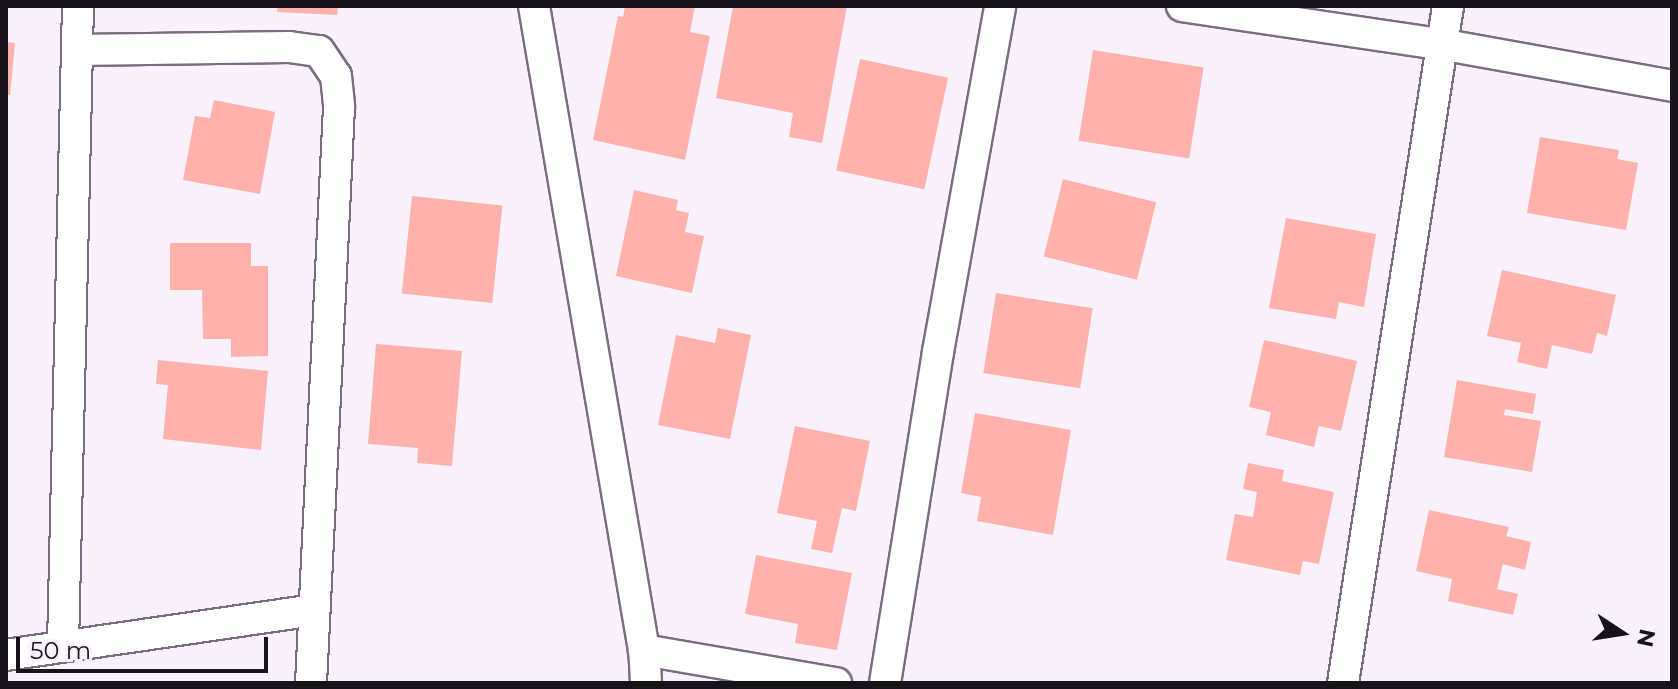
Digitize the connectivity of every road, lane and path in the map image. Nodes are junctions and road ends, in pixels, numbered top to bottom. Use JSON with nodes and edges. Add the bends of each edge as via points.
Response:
{"nodes":[{"id":1,"x":78,"y":6,"type":"edge"},
{"id":2,"x":534,"y":6,"type":"edge"},
{"id":3,"x":1000,"y":6,"type":"edge"},
{"id":4,"x":1182,"y":6,"type":"edge"},
{"id":5,"x":1448,"y":6,"type":"edge"},
{"id":6,"x":1445,"y":45,"type":"junction"},
{"id":7,"x":77,"y":50,"type":"junction"},
{"id":8,"x":1672,"y":86,"type":"edge"},
{"id":9,"x":314,"y":610,"type":"junction"},
{"id":10,"x":63,"y":646,"type":"junction"},
{"id":11,"x":644,"y":650,"type":"junction"},
{"id":12,"x":6,"y":655,"type":"edge"},
{"id":13,"x":311,"y":683,"type":"edge"},
{"id":14,"x":646,"y":683,"type":"edge"},
{"id":15,"x":836,"y":683,"type":"edge"},
{"id":16,"x":885,"y":683,"type":"edge"},
{"id":17,"x":1343,"y":683,"type":"edge"}],
"edges":[{"from":1,"to":7,"type":"street"},
{"from":2,"to":11,"type":"street"},
{"from":3,"to":16,"type":"street"},
{"from":4,"to":6,"type":"street"},
{"from":5,"to":6,"type":"street"},
{"from":6,"to":8,"type":"street"},
{"from":6,"to":17,"type":"street"},
{"from":7,"to":9,"type":"street","via":[[289,47],[319,51],[336,76],[339,107]]},
{"from":7,"to":10,"type":"street"},
{"from":9,"to":10,"type":"street"},
{"from":9,"to":13,"type":"street"},
{"from":10,"to":12,"type":"street"},
{"from":11,"to":14,"type":"street"},
{"from":11,"to":15,"type":"street"}]}
